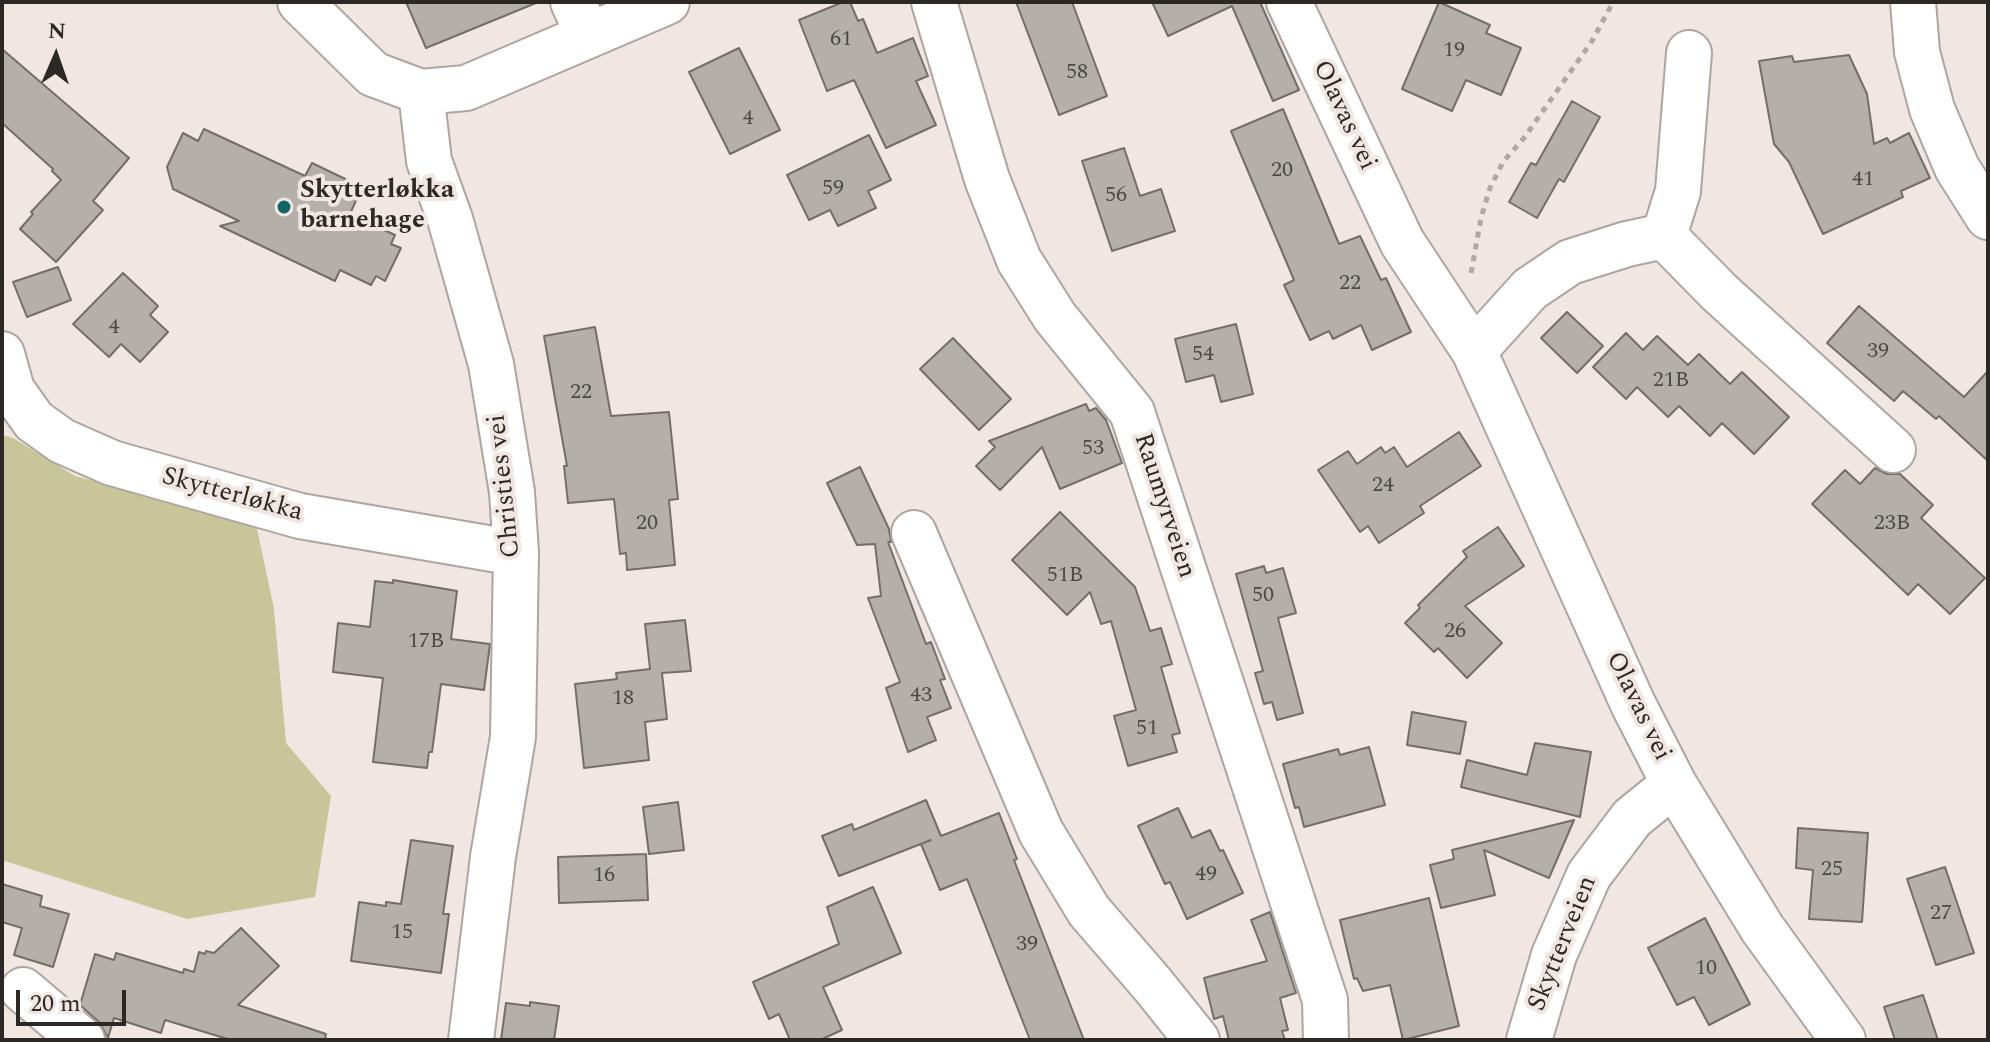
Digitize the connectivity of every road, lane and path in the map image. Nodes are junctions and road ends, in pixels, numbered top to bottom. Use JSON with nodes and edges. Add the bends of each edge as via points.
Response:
{"nodes":[{"id":1,"x":300,"y":2,"type":"edge"},
{"id":2,"x":667,"y":2,"type":"edge"},
{"id":3,"x":934,"y":2,"type":"edge"},
{"id":4,"x":1289,"y":2,"type":"edge"},
{"id":5,"x":1613,"y":2,"type":"edge"},
{"id":6,"x":1913,"y":2,"type":"edge"},
{"id":7,"x":580,"y":18,"type":"edge"},
{"id":8,"x":1689,"y":53,"type":"dead end"},
{"id":9,"x":421,"y":92,"type":"junction"},
{"id":10,"x":1988,"y":217,"type":"edge"},
{"id":11,"x":1664,"y":236,"type":"junction"},
{"id":12,"x":1471,"y":280,"type":"dead end"},
{"id":13,"x":1474,"y":351,"type":"junction"},
{"id":14,"x":2,"y":354,"type":"edge"},
{"id":15,"x":1893,"y":450,"type":"dead end"},
{"id":16,"x":914,"y":533,"type":"dead end"},
{"id":17,"x":516,"y":553,"type":"junction"},
{"id":18,"x":1674,"y":784,"type":"junction"},
{"id":19,"x":23,"y":990,"type":"dead end"},
{"id":20,"x":82,"y":1040,"type":"edge"},
{"id":21,"x":471,"y":1040,"type":"edge"},
{"id":22,"x":1197,"y":1040,"type":"edge"},
{"id":23,"x":1326,"y":1040,"type":"edge"},
{"id":24,"x":1529,"y":1040,"type":"edge"},
{"id":25,"x":1843,"y":1040,"type":"edge"}],
"edges":[{"from":1,"to":9,"type":"street","via":[[373,74]]},
{"from":2,"to":7,"type":"street"},
{"from":3,"to":23,"type":"street","name":"Raumyrveien","via":[[987,179],[1019,260],[1055,317],[1132,412],[1325,1000]]},
{"from":4,"to":13,"type":"street","name":"Olavas vei","via":[[1402,242]]},
{"from":5,"to":12,"type":"path","via":[[1592,41],[1503,162],[1481,218]]},
{"from":6,"to":10,"type":"street","via":[[1917,52],[1932,109],[1957,168]]},
{"from":7,"to":9,"type":"street","via":[[466,88]]},
{"from":8,"to":11,"type":"street","via":[[1678,191]]},
{"from":9,"to":17,"type":"street","name":"Christies vei","via":[[429,161],[491,364],[512,492]]},
{"from":11,"to":13,"type":"street","via":[[1570,262],[1530,289]]},
{"from":11,"to":15,"type":"street"},
{"from":13,"to":18,"type":"street","name":"Olavas vei"},
{"from":14,"to":17,"type":"street","name":"Skytterløkka","via":[[12,390],[34,421],[62,441],[112,463],[300,516]]},
{"from":16,"to":22,"type":"street","via":[[1041,832],[1089,911]]},
{"from":17,"to":21,"type":"street","name":"Christies vei","via":[[513,737]]},
{"from":18,"to":24,"type":"street","name":"Skytterveien","via":[[1632,818],[1589,875],[1554,955]]},
{"from":18,"to":25,"type":"street","name":"Olavas vei","via":[[1762,928]]},
{"from":19,"to":20,"type":"street"}]}
